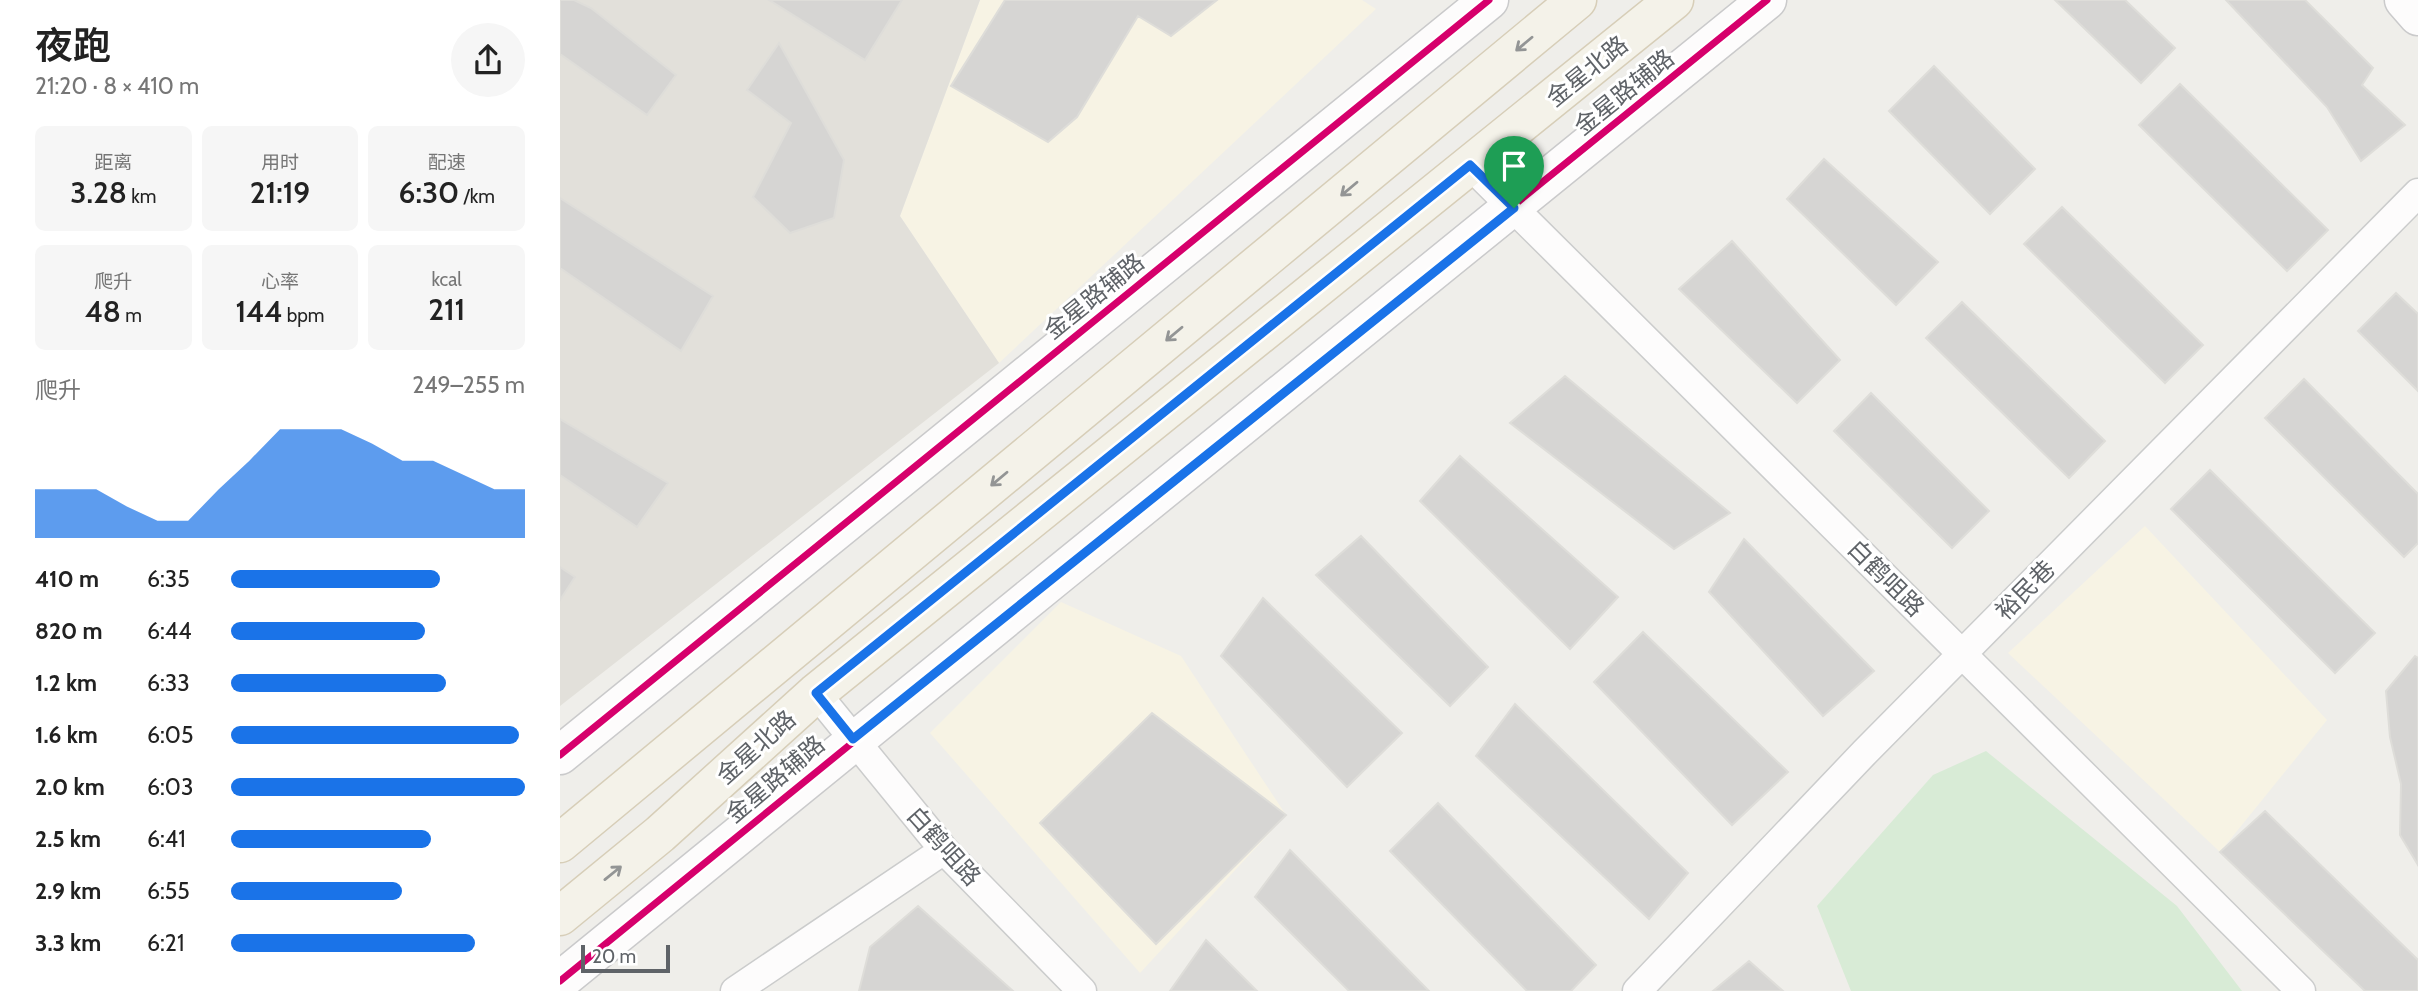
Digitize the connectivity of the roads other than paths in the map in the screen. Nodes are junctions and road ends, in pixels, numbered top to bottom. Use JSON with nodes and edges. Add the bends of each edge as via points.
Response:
{"nodes":[{"id":1,"x":1489,"y":0,"type":"edge"},
{"id":2,"x":1577,"y":0,"type":"edge"},
{"id":3,"x":1674,"y":0,"type":"edge"},
{"id":4,"x":1767,"y":0,"type":"edge"},
{"id":5,"x":2404,"y":0,"type":"edge"},
{"id":6,"x":2418,"y":16,"type":"edge"},
{"id":7,"x":1470,"y":165,"type":"junction"},
{"id":8,"x":2418,"y":193,"type":"edge"},
{"id":9,"x":1514,"y":208,"type":"junction"},
{"id":10,"x":1962,"y":654,"type":"junction"},
{"id":11,"x":816,"y":693,"type":"junction"},
{"id":12,"x":853,"y":739,"type":"junction"},
{"id":13,"x":560,"y":755,"type":"edge"},
{"id":14,"x":560,"y":843,"type":"edge"},
{"id":15,"x":944,"y":850,"type":"junction"},
{"id":16,"x":560,"y":916,"type":"edge"},
{"id":17,"x":560,"y":981,"type":"edge"},
{"id":18,"x":735,"y":991,"type":"edge"},
{"id":19,"x":1082,"y":991,"type":"edge"},
{"id":20,"x":1637,"y":991,"type":"edge"},
{"id":21,"x":2301,"y":991,"type":"edge"}],
"edges":[{"from":1,"to":13,"type":"street","name":"金星路辅路"},
{"from":2,"to":14,"type":"main road","name":"金星北路","one_way":true},
{"from":3,"to":7,"type":"main road","name":"金星北路"},
{"from":4,"to":9,"type":"street","name":"金星路辅路"},
{"from":5,"to":6,"type":"street"},
{"from":7,"to":9,"type":"street","name":"白鹤咀路"},
{"from":7,"to":11,"type":"main road","name":"金星北路"},
{"from":8,"to":10,"type":"street","name":"裕民巷"},
{"from":9,"to":10,"type":"street","name":"白鹤咀路"},
{"from":9,"to":12,"type":"street","name":"金星路辅路"},
{"from":10,"to":20,"type":"street","name":"裕民巷"},
{"from":10,"to":21,"type":"street","name":"白鹤咀路"},
{"from":11,"to":12,"type":"street","name":"白鹤咀路"},
{"from":16,"to":11,"type":"main road","name":"金星北路","one_way":true,"via":[[660,834]]},
{"from":12,"to":15,"type":"street","name":"白鹤咀路"},
{"from":12,"to":17,"type":"street","name":"金星路辅路"},
{"from":15,"to":18,"type":"street"},
{"from":15,"to":19,"type":"street","name":"白鹤咀路"}]}
